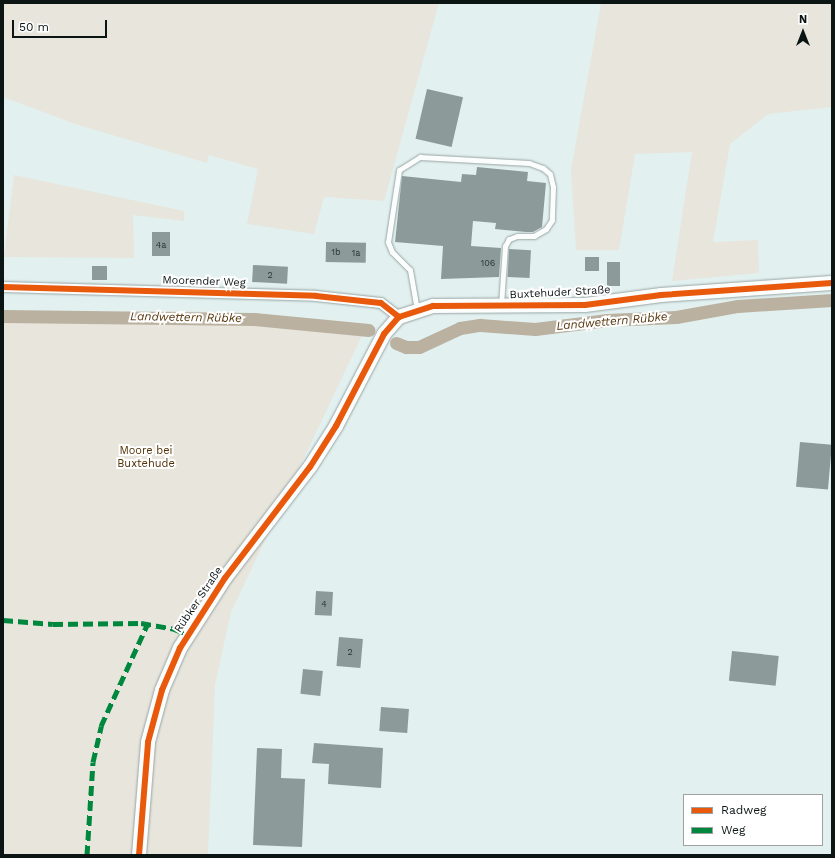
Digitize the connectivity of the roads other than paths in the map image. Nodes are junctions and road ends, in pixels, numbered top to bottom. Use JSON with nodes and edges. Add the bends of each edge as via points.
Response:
{"nodes":[{"id":1,"x":832,"y":283,"type":"edge"},
{"id":2,"x":3,"y":287,"type":"edge"},
{"id":3,"x":501,"y":306,"type":"junction"},
{"id":4,"x":417,"y":310,"type":"junction"},
{"id":5,"x":399,"y":318,"type":"junction"},
{"id":6,"x":356,"y":388,"type":"joint"},
{"id":7,"x":139,"y":855,"type":"edge"}],
"edges":[{"from":1,"to":3,"type":"street","name":"Buxtehuder Straße","via":[[661,295],[585,304]]},
{"from":2,"to":5,"type":"street","name":"Moorender Weg","via":[[316,296],[373,301],[386,306]]},
{"from":3,"to":4,"type":"street","name":"Buxtehuder Straße","via":[[433,306]]},
{"from":3,"to":4,"type":"lane","via":[[505,246],[509,239],[517,236],[534,236],[546,229],[552,220],[553,187],[550,174],[530,163],[420,157],[399,170],[388,242],[392,252],[410,270]]},
{"from":4,"to":5,"type":"street","name":"Buxtehuder Straße"},
{"from":5,"to":6,"type":"street","name":"Buxtehuder Straße","via":[[384,334]]},
{"from":6,"to":7,"type":"street","name":"Rübker Straße","via":[[310,467],[225,578],[180,648],[162,690],[148,742]]}]}
